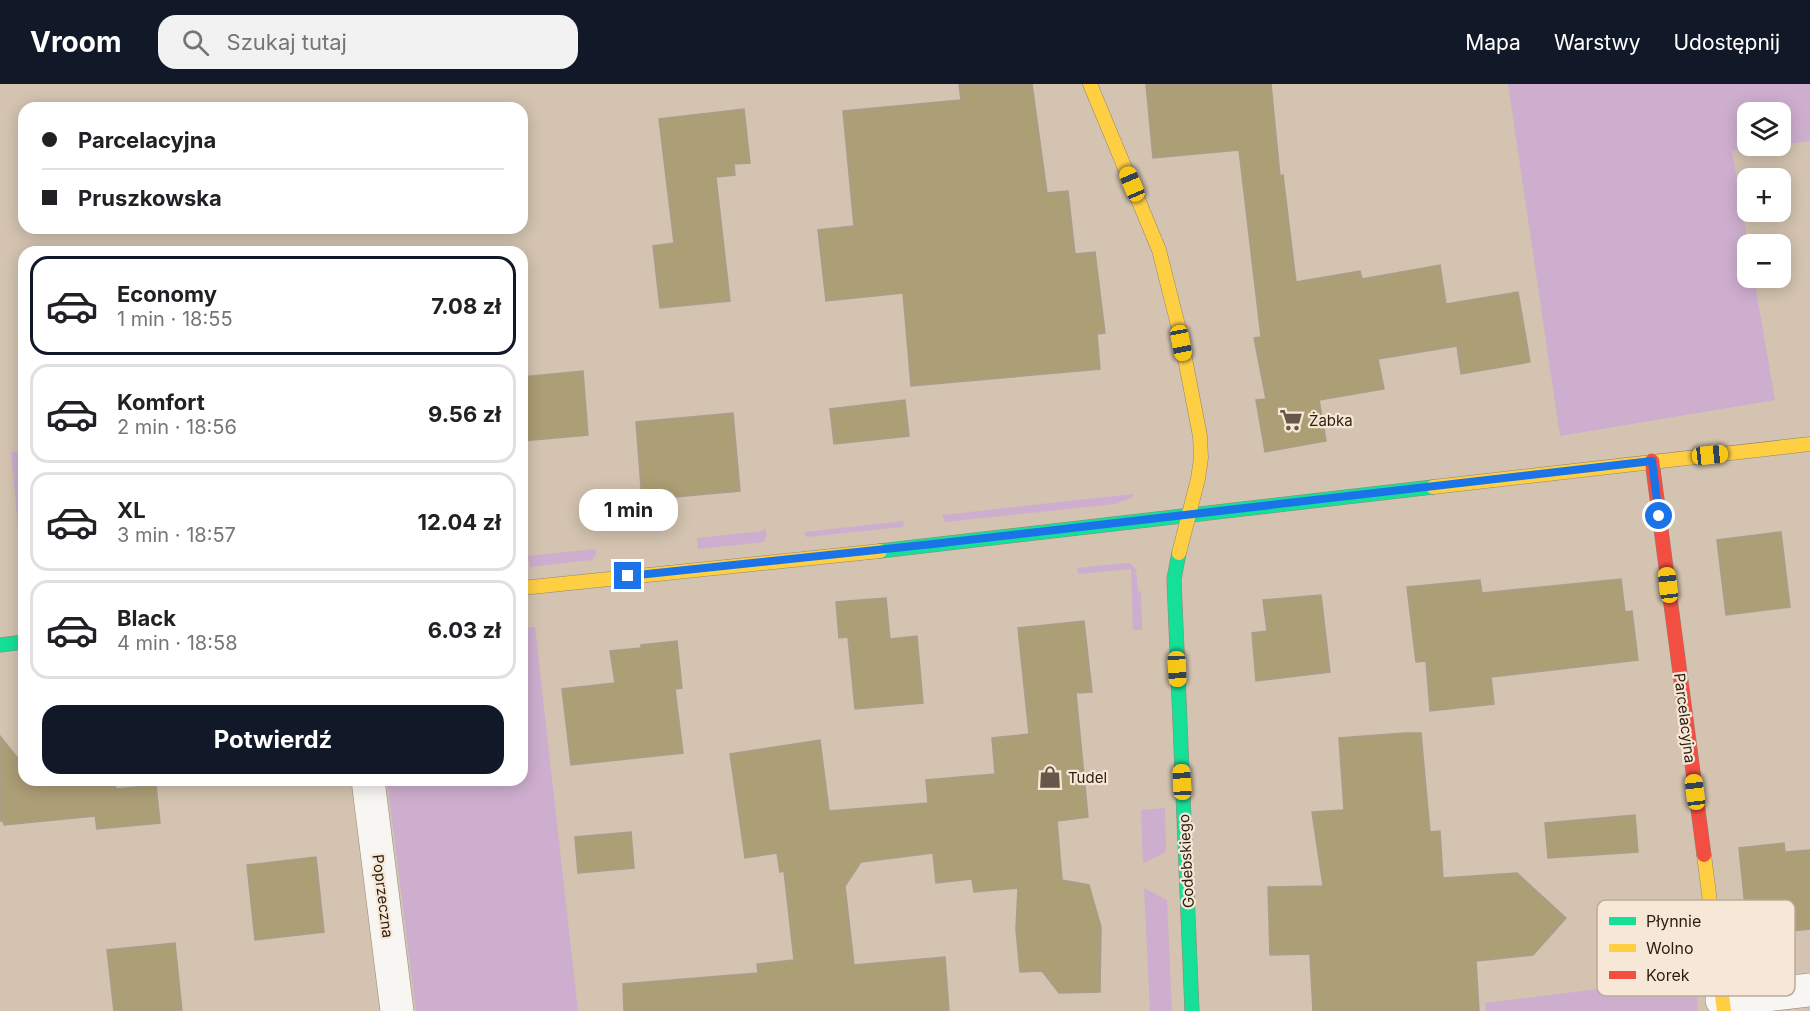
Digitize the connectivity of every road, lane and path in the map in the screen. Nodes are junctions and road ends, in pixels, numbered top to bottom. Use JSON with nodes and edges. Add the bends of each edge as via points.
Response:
{"nodes":[{"id":1,"x":1090,"y":84,"type":"edge"},
{"id":2,"x":1810,"y":444,"type":"edge"},
{"id":3,"x":1652,"y":461,"type":"junction"},
{"id":4,"x":1189,"y":515,"type":"junction"},
{"id":5,"x":528,"y":587,"type":"edge"},
{"id":6,"x":18,"y":643,"type":"edge"},
{"id":7,"x":0,"y":645,"type":"edge"},
{"id":8,"x":369,"y":786,"type":"edge"},
{"id":9,"x":1709,"y":900,"type":"edge"},
{"id":10,"x":1810,"y":990,"type":"edge"},
{"id":11,"x":1795,"y":993,"type":"edge"},
{"id":12,"x":1775,"y":996,"type":"edge"},
{"id":13,"x":1723,"y":1005,"type":"edge"},
{"id":14,"x":397,"y":1011,"type":"edge"},
{"id":15,"x":1192,"y":1011,"type":"edge"}],
"edges":[{"from":1,"to":4,"type":"street","name":"Godebskiego","via":[[1159,250],[1180,333],[1201,448]]},
{"from":2,"to":3,"type":"street"},
{"from":3,"to":4,"type":"street"},
{"from":3,"to":9,"type":"street","name":"Parcelacyjna"},
{"from":4,"to":5,"type":"street"},
{"from":4,"to":15,"type":"street","name":"Godebskiego","via":[[1175,570],[1174,602]]},
{"from":6,"to":7,"type":"street"},
{"from":8,"to":14,"type":"street","name":"Poprzeczna"},
{"from":10,"to":11,"type":"street"},
{"from":12,"to":13,"type":"street"}]}
